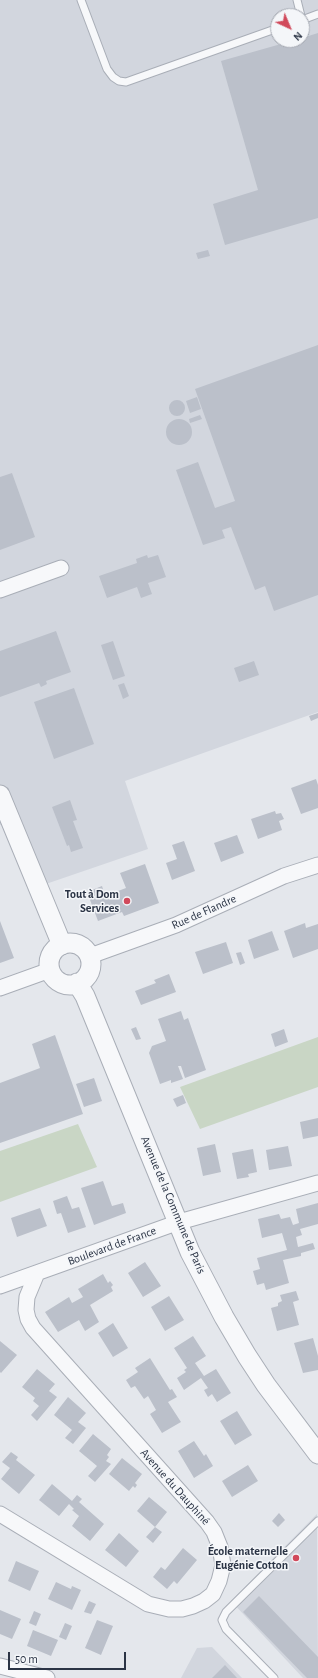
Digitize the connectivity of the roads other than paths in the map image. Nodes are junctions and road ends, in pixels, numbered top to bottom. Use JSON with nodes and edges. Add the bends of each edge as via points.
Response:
{"nodes":[{"id":1,"x":82,"y":0,"type":"edge"},
{"id":2,"x":270,"y":31,"type":"edge"},
{"id":3,"x":61,"y":568,"type":"dead end"},
{"id":4,"x":0,"y":590,"type":"edge"},
{"id":5,"x":0,"y":795,"type":"edge"},
{"id":6,"x":318,"y":865,"type":"edge"},
{"id":7,"x":62,"y":944,"type":"junction"},
{"id":8,"x":90,"y":956,"type":"junction"},
{"id":9,"x":50,"y":970,"type":"junction"},
{"id":10,"x":77,"y":983,"type":"junction"},
{"id":11,"x":0,"y":988,"type":"edge"},
{"id":12,"x":318,"y":1183,"type":"edge"},
{"id":13,"x":179,"y":1222,"type":"junction"},
{"id":14,"x":37,"y":1273,"type":"junction"},
{"id":15,"x":0,"y":1286,"type":"edge"},
{"id":16,"x":318,"y":1454,"type":"edge"},
{"id":17,"x":0,"y":1514,"type":"edge"},
{"id":18,"x":318,"y":1521,"type":"edge"},
{"id":19,"x":0,"y":1666,"type":"edge"},
{"id":20,"x":47,"y":1678,"type":"edge"},
{"id":21,"x":274,"y":1678,"type":"edge"}],
"edges":[{"from":1,"to":2,"type":"lane","via":[[106,69],[119,81],[126,82]]},
{"from":3,"to":4,"type":"street"},
{"from":5,"to":7,"type":"street"},
{"from":6,"to":8,"type":"street","name":"Rue de Flandre","via":[[284,876],[176,926]]},
{"from":7,"to":8,"type":"street","via":[[75,943]]},
{"from":7,"to":9,"type":"street","via":[[52,953]]},
{"from":8,"to":10,"type":"street","via":[[88,975]]},
{"from":9,"to":10,"type":"street","via":[[61,982]]},
{"from":9,"to":11,"type":"street"},
{"from":10,"to":13,"type":"street","name":"Avenue de la Commune de Paris","via":[[85,996]]},
{"from":12,"to":13,"type":"street","name":"Boulevard de France"},
{"from":13,"to":14,"type":"street","name":"Boulevard de France"},
{"from":13,"to":16,"type":"street","name":"Avenue de la Commune de Paris","via":[[190,1252],[235,1336],[266,1385]]},
{"from":14,"to":15,"type":"street","name":"Boulevard de France"},
{"from":14,"to":17,"type":"street","name":"Avenue du Dauphiné","via":[[26,1303],[28,1319],[33,1328],[207,1522],[220,1547],[223,1565],[219,1581],[212,1594],[193,1606],[169,1609],[148,1604]]},
{"from":18,"to":21,"type":"lane","via":[[226,1612],[222,1620],[226,1629]]},
{"from":19,"to":20,"type":"street"}]}
